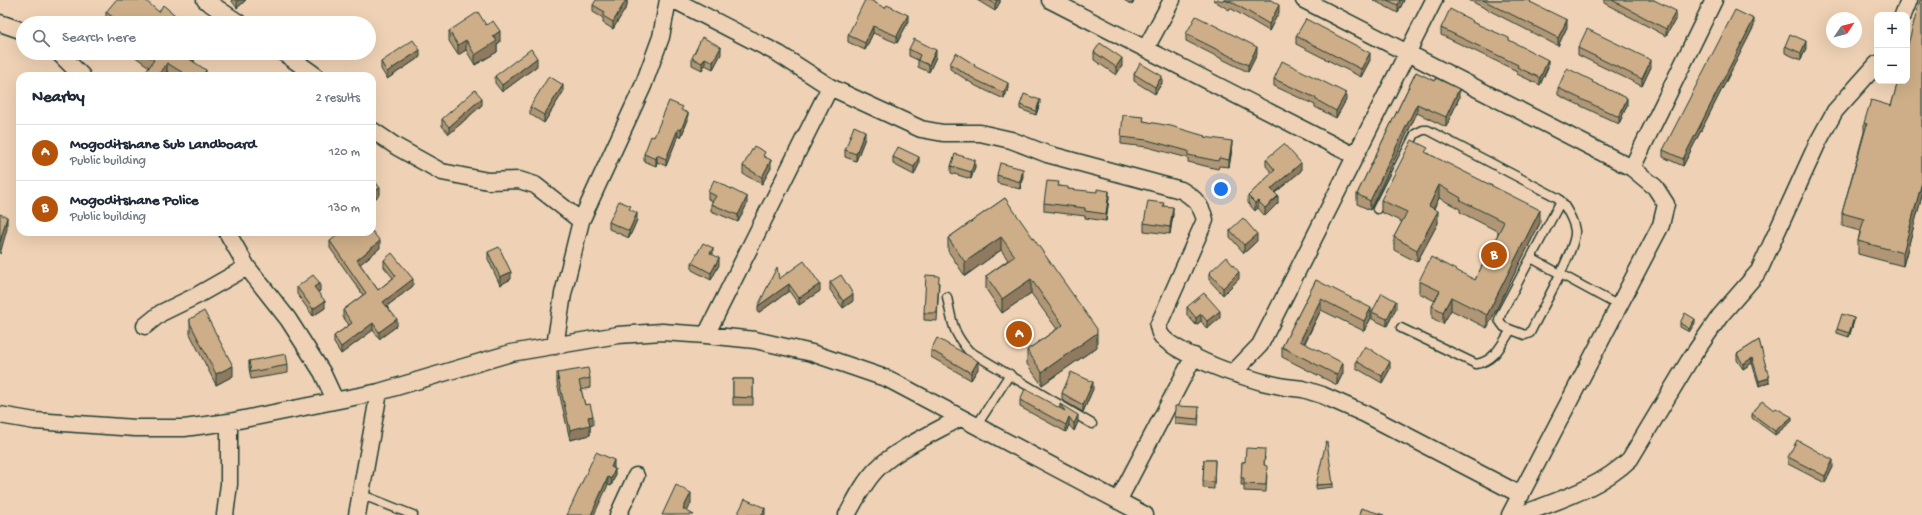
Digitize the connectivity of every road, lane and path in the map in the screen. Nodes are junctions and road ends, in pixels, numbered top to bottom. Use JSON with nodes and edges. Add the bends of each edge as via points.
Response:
{"nodes":[{"id":1,"x":205,"y":0,"type":"edge"},
{"id":2,"x":668,"y":0,"type":"edge"},
{"id":3,"x":674,"y":0,"type":"edge"},
{"id":4,"x":1050,"y":0,"type":"edge"},
{"id":5,"x":1172,"y":0,"type":"edge"},
{"id":6,"x":1304,"y":0,"type":"edge"},
{"id":7,"x":1434,"y":0,"type":"edge"},
{"id":8,"x":1714,"y":0,"type":"edge"},
{"id":9,"x":1909,"y":0,"type":"edge"},
{"id":10,"x":1904,"y":12,"type":"edge"},
{"id":11,"x":229,"y":16,"type":"edge"},
{"id":12,"x":0,"y":23,"type":"edge"},
{"id":13,"x":16,"y":29,"type":"edge"},
{"id":14,"x":1146,"y":48,"type":"junction"},
{"id":15,"x":1408,"y":52,"type":"junction"},
{"id":16,"x":66,"y":60,"type":"edge"},
{"id":17,"x":294,"y":60,"type":"edge"},
{"id":18,"x":1874,"y":67,"type":"edge"},
{"id":19,"x":78,"y":72,"type":"edge"},
{"id":20,"x":310,"y":72,"type":"edge"},
{"id":21,"x":830,"y":87,"type":"junction"},
{"id":22,"x":376,"y":133,"type":"edge"},
{"id":23,"x":1355,"y":156,"type":"junction"},
{"id":24,"x":1632,"y":168,"type":"junction"},
{"id":25,"x":1561,"y":201,"type":"junction"},
{"id":26,"x":1377,"y":209,"type":"dead end"},
{"id":27,"x":581,"y":221,"type":"junction"},
{"id":28,"x":229,"y":236,"type":"edge"},
{"id":29,"x":1531,"y":258,"type":"junction"},
{"id":30,"x":247,"y":267,"type":"junction"},
{"id":31,"x":1560,"y":274,"type":"junction"},
{"id":32,"x":947,"y":297,"type":"dead end"},
{"id":33,"x":1619,"y":306,"type":"junction"},
{"id":34,"x":146,"y":326,"type":"dead end"},
{"id":35,"x":1401,"y":328,"type":"dead end"},
{"id":36,"x":1511,"y":330,"type":"junction"},
{"id":37,"x":706,"y":335,"type":"junction"},
{"id":38,"x":555,"y":346,"type":"junction"},
{"id":39,"x":1194,"y":356,"type":"junction"},
{"id":40,"x":1233,"y":373,"type":"junction"},
{"id":41,"x":1010,"y":374,"type":"junction"},
{"id":42,"x":379,"y":392,"type":"junction"},
{"id":43,"x":335,"y":400,"type":"junction"},
{"id":44,"x":0,"y":415,"type":"edge"},
{"id":45,"x":960,"y":418,"type":"junction"},
{"id":46,"x":229,"y":422,"type":"junction"},
{"id":47,"x":1092,"y":424,"type":"dead end"},
{"id":48,"x":977,"y":426,"type":"junction"},
{"id":49,"x":636,"y":476,"type":"dead end"},
{"id":50,"x":360,"y":494,"type":"junction"},
{"id":51,"x":1521,"y":495,"type":"junction"},
{"id":52,"x":1118,"y":501,"type":"junction"},
{"id":53,"x":225,"y":515,"type":"edge"},
{"id":54,"x":356,"y":515,"type":"edge"},
{"id":55,"x":413,"y":515,"type":"edge"},
{"id":56,"x":618,"y":515,"type":"edge"},
{"id":57,"x":847,"y":515,"type":"edge"},
{"id":58,"x":1145,"y":515,"type":"edge"},
{"id":59,"x":1510,"y":515,"type":"edge"},
{"id":60,"x":1520,"y":515,"type":"edge"}],
"edges":[{"from":1,"to":11,"type":"street"},
{"from":2,"to":27,"type":"street","via":[[661,37],[643,86]]},
{"from":3,"to":21,"type":"street","via":[[780,54]]},
{"from":4,"to":14,"type":"street"},
{"from":5,"to":14,"type":"street"},
{"from":6,"to":15,"type":"street"},
{"from":7,"to":15,"type":"street"},
{"from":8,"to":24,"type":"street"},
{"from":9,"to":10,"type":"street"},
{"from":12,"to":13,"type":"street"},
{"from":14,"to":23,"type":"street"},
{"from":15,"to":23,"type":"street"},
{"from":15,"to":24,"type":"street"},
{"from":16,"to":19,"type":"street"},
{"from":17,"to":20,"type":"street"},
{"from":18,"to":60,"type":"street","via":[[1835,111],[1818,142],[1759,271],[1716,322],[1689,361],[1630,458],[1604,480]]},
{"from":21,"to":37,"type":"street"},
{"from":21,"to":39,"type":"street","via":[[921,129],[944,133],[980,133],[1011,140],[1047,154],[1181,190],[1193,197],[1202,208],[1205,220],[1158,326],[1160,335],[1168,343]]},
{"from":22,"to":27,"type":"street","via":[[442,172],[488,181],[519,180],[535,185]]},
{"from":23,"to":40,"type":"street","via":[[1260,345]]},
{"from":24,"to":33,"type":"street","via":[[1655,187],[1666,204],[1661,225]]},
{"from":25,"to":26,"type":"lane","via":[[1428,130],[1423,130],[1415,134]]},
{"from":25,"to":29,"type":"lane"},
{"from":25,"to":31,"type":"lane","via":[[1575,231],[1575,238]]},
{"from":27,"to":38,"type":"street","via":[[563,294]]},
{"from":28,"to":30,"type":"street"},
{"from":29,"to":31,"type":"lane"},
{"from":29,"to":36,"type":"lane","via":[[1500,314],[1501,324]]},
{"from":30,"to":34,"type":"street","via":[[161,313]]},
{"from":30,"to":43,"type":"street","via":[[288,319],[322,372]]},
{"from":31,"to":33,"type":"lane"},
{"from":31,"to":36,"type":"lane","via":[[1530,333],[1522,335]]},
{"from":32,"to":41,"type":"lane","via":[[953,328],[960,341],[969,351]]},
{"from":33,"to":51,"type":"street"},
{"from":35,"to":36,"type":"lane","via":[[1476,364],[1493,357]]},
{"from":37,"to":38,"type":"street","via":[[662,332],[618,335]]},
{"from":37,"to":45,"type":"street","via":[[755,340],[812,353],[888,379]]},
{"from":38,"to":42,"type":"street","via":[[511,353]]},
{"from":39,"to":40,"type":"street","via":[[1215,368]]},
{"from":39,"to":52,"type":"street"},
{"from":40,"to":51,"type":"street","via":[[1285,388],[1303,389],[1322,395],[1365,414]]},
{"from":41,"to":47,"type":"lane"},
{"from":41,"to":48,"type":"lane"},
{"from":42,"to":43,"type":"street"},
{"from":42,"to":50,"type":"street"},
{"from":43,"to":46,"type":"street"},
{"from":44,"to":46,"type":"street","via":[[35,421],[135,428],[184,428]]},
{"from":45,"to":48,"type":"street"},
{"from":45,"to":57,"type":"street","via":[[894,456],[878,469],[860,491]]},
{"from":46,"to":53,"type":"street","via":[[229,484]]},
{"from":48,"to":52,"type":"street"},
{"from":49,"to":56,"type":"street"},
{"from":50,"to":54,"type":"street"},
{"from":50,"to":55,"type":"lane"},
{"from":51,"to":59,"type":"street"},
{"from":52,"to":58,"type":"street"}]}
